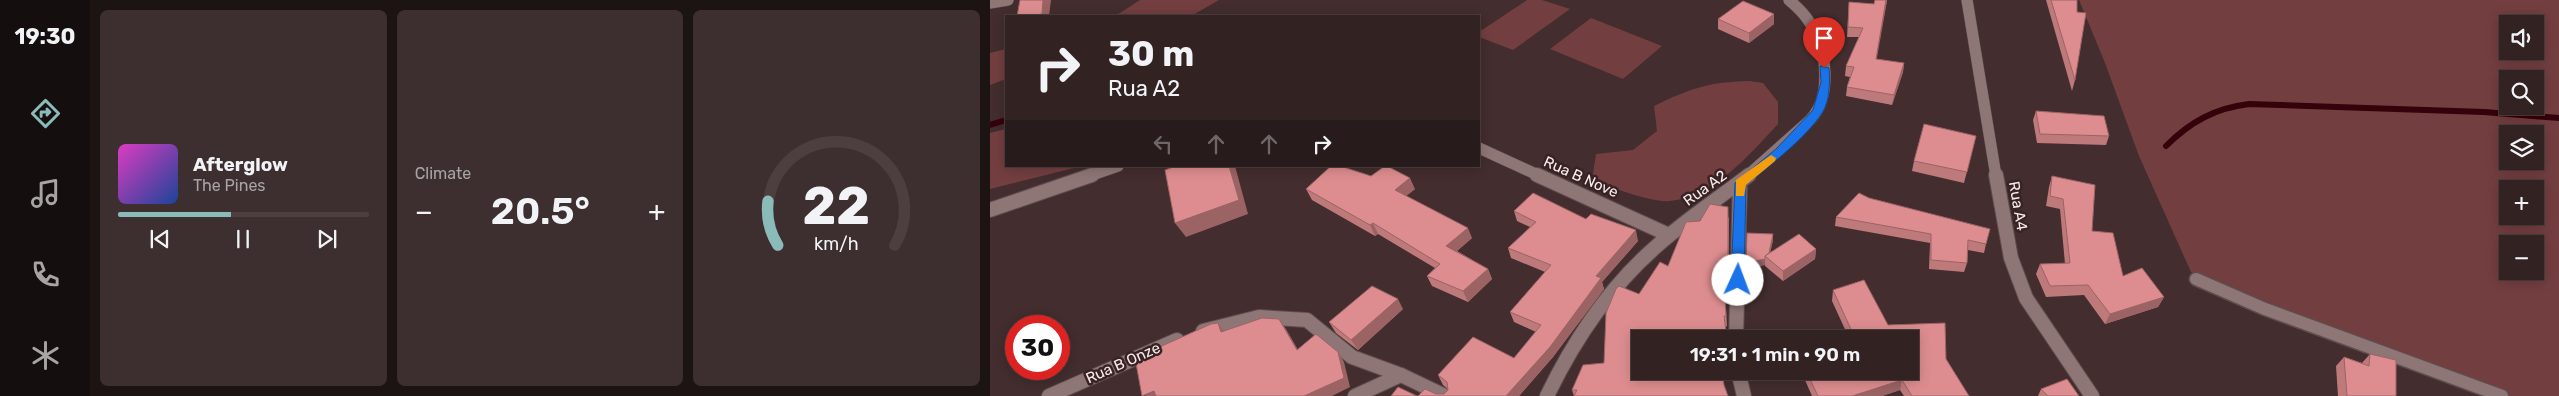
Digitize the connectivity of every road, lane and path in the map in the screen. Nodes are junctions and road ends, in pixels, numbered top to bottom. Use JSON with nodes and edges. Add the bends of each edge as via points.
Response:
{"nodes":[{"id":1,"x":1008,"y":0,"type":"edge"},
{"id":2,"x":1789,"y":0,"type":"edge"},
{"id":3,"x":1967,"y":0,"type":"edge"},
{"id":4,"x":990,"y":3,"type":"edge"},
{"id":5,"x":1480,"y":148,"type":"edge"},
{"id":6,"x":1115,"y":167,"type":"edge"},
{"id":7,"x":1740,"y":183,"type":"junction"},
{"id":8,"x":990,"y":210,"type":"edge"},
{"id":9,"x":1669,"y":235,"type":"junction"},
{"id":10,"x":2196,"y":279,"type":"dead end"},
{"id":11,"x":1736,"y":330,"type":"edge"},
{"id":12,"x":1401,"y":375,"type":"junction"},
{"id":13,"x":1740,"y":380,"type":"edge"},
{"id":14,"x":1049,"y":396,"type":"edge"},
{"id":15,"x":1355,"y":396,"type":"edge"},
{"id":16,"x":1445,"y":396,"type":"edge"},
{"id":17,"x":1546,"y":396,"type":"edge"},
{"id":18,"x":1744,"y":396,"type":"edge"},
{"id":19,"x":2092,"y":396,"type":"edge"},
{"id":20,"x":2502,"y":396,"type":"edge"}],
"edges":[{"from":1,"to":4,"type":"street"},
{"from":2,"to":7,"type":"street","name":"Rua A2","via":[[1809,21],[1822,54],[1826,82],[1818,111],[1780,151]]},
{"from":3,"to":19,"type":"street","name":"Rua A4","via":[[2011,258],[2026,298]]},
{"from":5,"to":9,"type":"street","name":"Rua B Nove"},
{"from":6,"to":8,"type":"street"},
{"from":7,"to":9,"type":"street","name":"Rua A2"},
{"from":7,"to":11,"type":"street"},
{"from":9,"to":17,"type":"street","name":"Rua A2","via":[[1628,274],[1601,307]]},
{"from":10,"to":20,"type":"lane","via":[[2265,309]]},
{"from":12,"to":14,"type":"street","name":"Rua B Onze","via":[[1352,357],[1307,320],[1259,317],[1207,329]]},
{"from":12,"to":15,"type":"street"},
{"from":12,"to":16,"type":"street","name":"Rua B Onze"},
{"from":13,"to":18,"type":"street"}]}
